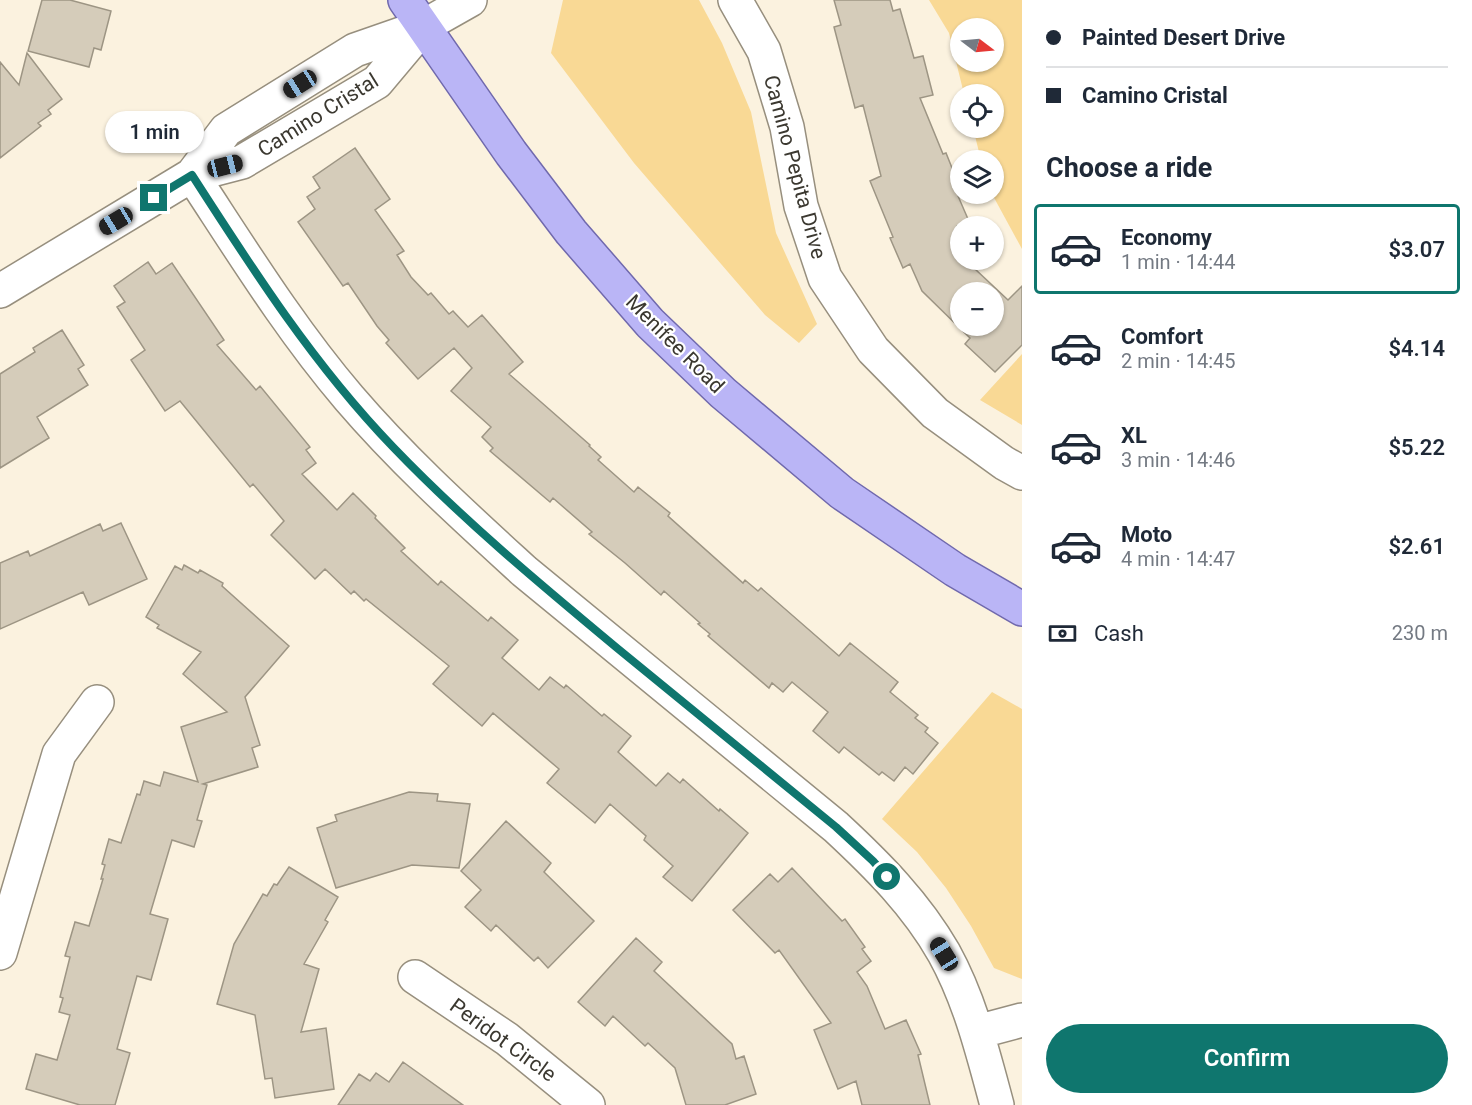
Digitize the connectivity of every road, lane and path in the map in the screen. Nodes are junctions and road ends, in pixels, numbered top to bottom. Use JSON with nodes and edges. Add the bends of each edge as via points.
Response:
{"nodes":[{"id":1,"x":405,"y":0,"type":"edge"},
{"id":2,"x":470,"y":0,"type":"edge"},
{"id":3,"x":735,"y":0,"type":"edge"},
{"id":4,"x":424,"y":26,"type":"junction"},
{"id":5,"x":192,"y":175,"type":"junction"},
{"id":6,"x":0,"y":291,"type":"edge"},
{"id":7,"x":1022,"y":473,"type":"edge"},
{"id":8,"x":1022,"y":609,"type":"edge"},
{"id":9,"x":97,"y":702,"type":"dead end"},
{"id":10,"x":0,"y":953,"type":"edge"},
{"id":11,"x":415,"y":976,"type":"dead end"},
{"id":12,"x":1022,"y":1020,"type":"edge"},
{"id":13,"x":977,"y":1032,"type":"junction"},
{"id":14,"x":588,"y":1105,"type":"edge"},
{"id":15,"x":996,"y":1105,"type":"edge"}],
"edges":[{"from":1,"to":4,"type":"main road","name":"Menifee Road"},
{"from":2,"to":4,"type":"street","name":"Camino Cristal"},
{"from":3,"to":7,"type":"street","name":"Camino Pepita Drive","via":[[764,51],[787,127],[801,206],[825,278],[873,350],[935,413]]},
{"from":4,"to":5,"type":"street","name":"Camino Cristal","via":[[377,82],[242,162]]},
{"from":4,"to":8,"type":"main road","name":"Menifee Road","via":[[571,232],[650,322],[723,393],[842,493],[955,570]]},
{"from":5,"to":6,"type":"street","name":"Camino Cristal"},
{"from":5,"to":13,"type":"street","via":[[294,328],[392,447],[524,571],[873,861],[926,924],[962,990]]},
{"from":9,"to":10,"type":"street","via":[[59,754]]},
{"from":11,"to":14,"type":"street","name":"Peridot Circle","via":[[507,1039]]},
{"from":12,"to":13,"type":"street"},
{"from":13,"to":15,"type":"street"}]}
